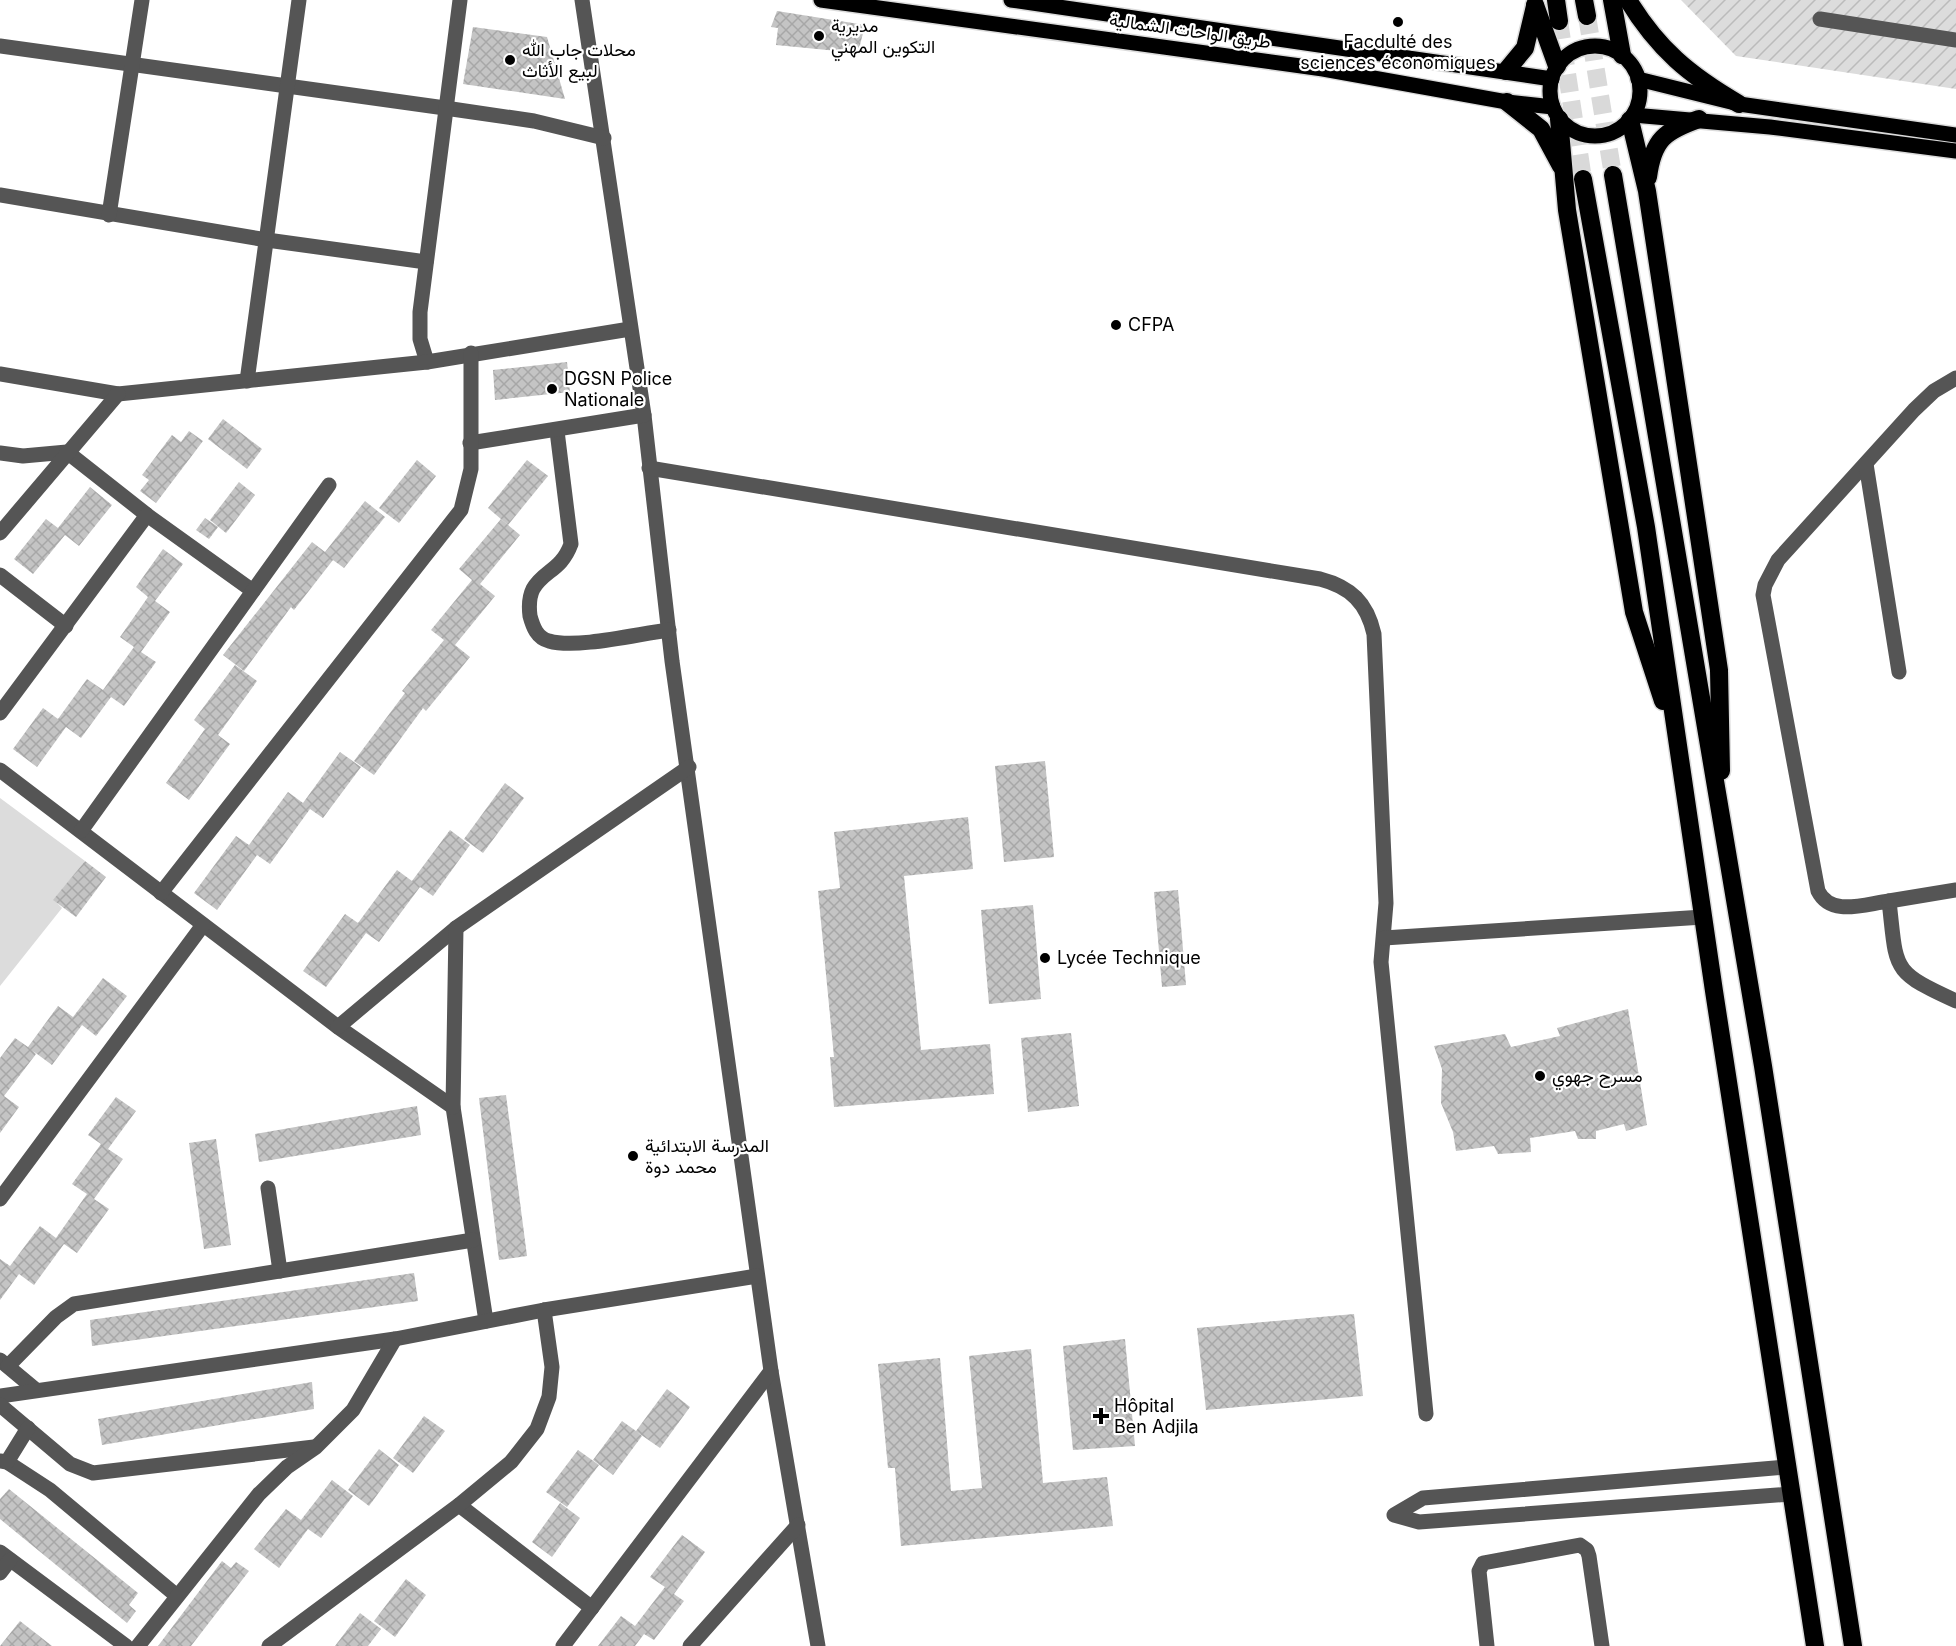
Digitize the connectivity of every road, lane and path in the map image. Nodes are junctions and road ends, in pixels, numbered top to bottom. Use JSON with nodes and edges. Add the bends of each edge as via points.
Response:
{"nodes":[{"id":1,"x":142,"y":0,"type":"edge"},
{"id":2,"x":299,"y":0,"type":"edge"},
{"id":3,"x":460,"y":0,"type":"edge"},
{"id":4,"x":582,"y":0,"type":"edge"},
{"id":5,"x":821,"y":0,"type":"edge"},
{"id":6,"x":1011,"y":0,"type":"edge"},
{"id":7,"x":1556,"y":0,"type":"edge"},
{"id":8,"x":1612,"y":0,"type":"edge"},
{"id":9,"x":1628,"y":0,"type":"edge"},
{"id":10,"x":1535,"y":3,"type":"edge"},
{"id":11,"x":1820,"y":19,"type":"dead end"},
{"id":12,"x":1559,"y":21,"type":"tunnel mouth"},
{"id":13,"x":1956,"y":40,"type":"edge"},
{"id":14,"x":0,"y":46,"type":"edge"},
{"id":15,"x":1622,"y":55,"type":"junction"},
{"id":16,"x":133,"y":64,"type":"junction"},
{"id":17,"x":1506,"y":71,"type":"junction"},
{"id":18,"x":1555,"y":73,"type":"junction"},
{"id":19,"x":1638,"y":79,"type":"junction"},
{"id":20,"x":287,"y":84,"type":"junction"},
{"id":21,"x":1507,"y":102,"type":"junction"},
{"id":22,"x":1739,"y":104,"type":"junction"},
{"id":23,"x":445,"y":108,"type":"junction"},
{"id":24,"x":1556,"y":113,"type":"junction"},
{"id":25,"x":1632,"y":117,"type":"junction"},
{"id":26,"x":1699,"y":119,"type":"junction"},
{"id":27,"x":1956,"y":135,"type":"edge"},
{"id":28,"x":604,"y":138,"type":"junction"},
{"id":29,"x":1956,"y":151,"type":"edge"},
{"id":30,"x":1564,"y":172,"type":"junction"},
{"id":31,"x":1613,"y":175,"type":"tunnel mouth"},
{"id":32,"x":1582,"y":179,"type":"tunnel mouth"},
{"id":33,"x":1647,"y":191,"type":"junction"},
{"id":34,"x":0,"y":195,"type":"edge"},
{"id":35,"x":109,"y":215,"type":"junction"},
{"id":36,"x":267,"y":240,"type":"junction"},
{"id":37,"x":426,"y":262,"type":"junction"},
{"id":38,"x":630,"y":329,"type":"junction"},
{"id":39,"x":471,"y":353,"type":"junction"},
{"id":40,"x":427,"y":362,"type":"junction"},
{"id":41,"x":0,"y":374,"type":"edge"},
{"id":42,"x":1956,"y":378,"type":"edge"},
{"id":43,"x":247,"y":381,"type":"junction"},
{"id":44,"x":118,"y":394,"type":"junction"},
{"id":45,"x":644,"y":416,"type":"junction"},
{"id":46,"x":557,"y":431,"type":"junction"},
{"id":47,"x":470,"y":443,"type":"junction"},
{"id":48,"x":67,"y":452,"type":"junction"},
{"id":49,"x":0,"y":453,"type":"edge"},
{"id":50,"x":1866,"y":464,"type":"junction"},
{"id":51,"x":649,"y":468,"type":"junction"},
{"id":52,"x":329,"y":485,"type":"dead end"},
{"id":53,"x":147,"y":515,"type":"junction"},
{"id":54,"x":0,"y":532,"type":"edge"},
{"id":55,"x":0,"y":575,"type":"edge"},
{"id":56,"x":253,"y":591,"type":"junction"},
{"id":57,"x":66,"y":626,"type":"junction"},
{"id":58,"x":669,"y":630,"type":"junction"},
{"id":59,"x":1899,"y":672,"type":"dead end"},
{"id":60,"x":0,"y":713,"type":"edge"},
{"id":61,"x":1677,"y":743,"type":"junction"},
{"id":62,"x":689,"y":767,"type":"junction"},
{"id":63,"x":0,"y":770,"type":"edge"},
{"id":64,"x":1717,"y":793,"type":"junction"},
{"id":65,"x":81,"y":831,"type":"junction"},
{"id":66,"x":1956,"y":890,"type":"edge"},
{"id":67,"x":161,"y":893,"type":"junction"},
{"id":68,"x":1889,"y":901,"type":"junction"},
{"id":69,"x":1703,"y":917,"type":"junction"},
{"id":70,"x":202,"y":926,"type":"junction"},
{"id":71,"x":456,"y":928,"type":"junction"},
{"id":72,"x":1384,"y":938,"type":"junction"},
{"id":73,"x":1956,"y":1001,"type":"edge"},
{"id":74,"x":338,"y":1027,"type":"junction"},
{"id":75,"x":453,"y":1107,"type":"junction"},
{"id":76,"x":268,"y":1188,"type":"dead end"},
{"id":77,"x":0,"y":1199,"type":"edge"},
{"id":78,"x":473,"y":1240,"type":"junction"},
{"id":79,"x":280,"y":1271,"type":"junction"},
{"id":80,"x":757,"y":1276,"type":"junction"},
{"id":81,"x":544,"y":1310,"type":"junction"},
{"id":82,"x":486,"y":1321,"type":"junction"},
{"id":83,"x":395,"y":1339,"type":"junction"},
{"id":84,"x":4,"y":1363,"type":"edge"},
{"id":85,"x":771,"y":1371,"type":"junction"},
{"id":86,"x":36,"y":1390,"type":"junction"},
{"id":87,"x":0,"y":1396,"type":"edge"},
{"id":88,"x":0,"y":1405,"type":"edge"},
{"id":89,"x":1426,"y":1414,"type":"dead end"},
{"id":90,"x":28,"y":1428,"type":"junction"},
{"id":91,"x":316,"y":1447,"type":"junction"},
{"id":92,"x":4,"y":1461,"type":"edge"},
{"id":93,"x":1786,"y":1467,"type":"junction"},
{"id":94,"x":1791,"y":1494,"type":"junction"},
{"id":95,"x":459,"y":1505,"type":"junction"},
{"id":96,"x":798,"y":1524,"type":"junction"},
{"id":97,"x":5,"y":1556,"type":"edge"},
{"id":98,"x":0,"y":1573,"type":"edge"},
{"id":99,"x":177,"y":1596,"type":"junction"},
{"id":100,"x":592,"y":1608,"type":"junction"},
{"id":101,"x":126,"y":1646,"type":"edge"},
{"id":102,"x":138,"y":1646,"type":"edge"},
{"id":103,"x":269,"y":1646,"type":"edge"},
{"id":104,"x":563,"y":1646,"type":"edge"},
{"id":105,"x":690,"y":1646,"type":"edge"},
{"id":106,"x":818,"y":1646,"type":"edge"},
{"id":107,"x":1487,"y":1646,"type":"edge"},
{"id":108,"x":1602,"y":1646,"type":"edge"},
{"id":109,"x":1815,"y":1646,"type":"edge"},
{"id":110,"x":1852,"y":1646,"type":"edge"}],
"edges":[{"from":1,"to":16,"type":"street"},
{"from":2,"to":20,"type":"street"},
{"from":3,"to":23,"type":"street"},
{"from":4,"to":28,"type":"street"},
{"from":5,"to":21,"type":"main road","name":"طريق الواحات الشمالية","via":[[1323,69]]},
{"from":6,"to":17,"type":"main road","name":"طريق الواحات الشمالية"},
{"from":7,"to":12,"type":"highway"},
{"from":8,"to":15,"type":"highway"},
{"from":9,"to":22,"type":"highway","via":[[1648,32],[1674,60],[1702,83]]},
{"from":10,"to":17,"type":"highway","via":[[1525,48]]},
{"from":10,"to":18,"type":"highway"},
{"from":11,"to":13,"type":"street"},
{"from":14,"to":16,"type":"street"},
{"from":15,"to":18,"type":"main road","via":[[1599,46],[1587,47],[1576,51]]},
{"from":15,"to":19,"type":"main road","via":[[1635,69]]},
{"from":16,"to":20,"type":"street"},
{"from":16,"to":35,"type":"street"},
{"from":17,"to":18,"type":"main road","name":"طريق الواحات الشمالية"},
{"from":18,"to":24,"type":"main road","via":[[1550,88]]},
{"from":19,"to":22,"type":"main road"},
{"from":19,"to":25,"type":"main road","via":[[1640,97]]},
{"from":20,"to":23,"type":"street"},
{"from":20,"to":36,"type":"street"},
{"from":21,"to":24,"type":"main road","name":"طريق الواحات الشمالية"},
{"from":21,"to":30,"type":"highway","via":[[1541,129]]},
{"from":22,"to":27,"type":"main road"},
{"from":23,"to":28,"type":"street","via":[[534,121]]},
{"from":23,"to":37,"type":"street"},
{"from":24,"to":25,"type":"main road","via":[[1569,128],[1595,136],[1620,129]]},
{"from":24,"to":30,"type":"highway"},
{"from":25,"to":26,"type":"main road"},
{"from":25,"to":33,"type":"highway"},
{"from":26,"to":29,"type":"main road"},
{"from":26,"to":33,"type":"highway","via":[[1671,129],[1663,138],[1651,159]]},
{"from":28,"to":38,"type":"street"},
{"from":30,"to":61,"type":"highway","via":[[1567,210],[1634,612]]},
{"from":31,"to":64,"type":"highway"},
{"from":32,"to":61,"type":"highway","via":[[1646,527]]},
{"from":33,"to":64,"type":"highway","via":[[1719,670],[1722,766]]},
{"from":34,"to":35,"type":"street"},
{"from":35,"to":36,"type":"street"},
{"from":36,"to":37,"type":"street"},
{"from":36,"to":43,"type":"street"},
{"from":37,"to":40,"type":"street","via":[[419,329]]},
{"from":38,"to":39,"type":"street"},
{"from":38,"to":45,"type":"street"},
{"from":39,"to":40,"type":"street"},
{"from":39,"to":47,"type":"street"},
{"from":40,"to":43,"type":"street"},
{"from":41,"to":44,"type":"street"},
{"from":42,"to":50,"type":"street","via":[[1934,391]]},
{"from":43,"to":44,"type":"street"},
{"from":44,"to":48,"type":"street"},
{"from":45,"to":46,"type":"street"},
{"from":45,"to":51,"type":"street"},
{"from":46,"to":47,"type":"street"},
{"from":46,"to":58,"type":"street","via":[[571,544],[566,558],[533,589],[533,627],[548,641],[571,643]]},
{"from":47,"to":67,"type":"street","via":[[471,469],[460,510]]},
{"from":48,"to":49,"type":"street","via":[[23,456]]},
{"from":48,"to":53,"type":"street"},
{"from":48,"to":54,"type":"street"},
{"from":50,"to":59,"type":"street"},
{"from":50,"to":68,"type":"street","via":[[1778,560],[1763,595],[1818,891],[1822,900],[1835,907]]},
{"from":51,"to":58,"type":"street"},
{"from":51,"to":72,"type":"street","via":[[1260,568],[1336,583],[1351,591],[1371,618],[1374,634],[1386,903]]},
{"from":52,"to":56,"type":"street"},
{"from":53,"to":56,"type":"street"},
{"from":53,"to":57,"type":"street"},
{"from":55,"to":57,"type":"street"},
{"from":56,"to":65,"type":"street"},
{"from":57,"to":60,"type":"street"},
{"from":58,"to":62,"type":"street"},
{"from":61,"to":69,"type":"highway"},
{"from":62,"to":71,"type":"street"},
{"from":62,"to":80,"type":"street"},
{"from":63,"to":65,"type":"street"},
{"from":64,"to":110,"type":"highway"},
{"from":65,"to":67,"type":"street"},
{"from":66,"to":68,"type":"street"},
{"from":67,"to":70,"type":"street"},
{"from":68,"to":73,"type":"street","via":[[1901,969],[1911,980]]},
{"from":69,"to":72,"type":"street"},
{"from":69,"to":93,"type":"highway"},
{"from":70,"to":74,"type":"street"},
{"from":70,"to":77,"type":"street"},
{"from":71,"to":74,"type":"street"},
{"from":71,"to":75,"type":"street"},
{"from":72,"to":89,"type":"street","via":[[1381,962]]},
{"from":74,"to":75,"type":"street"},
{"from":75,"to":78,"type":"street"},
{"from":76,"to":79,"type":"street"},
{"from":78,"to":79,"type":"street"},
{"from":78,"to":82,"type":"street"},
{"from":79,"to":84,"type":"street","via":[[74,1304]]},
{"from":80,"to":81,"type":"street"},
{"from":80,"to":85,"type":"street"},
{"from":81,"to":82,"type":"street"},
{"from":81,"to":95,"type":"street","via":[[552,1367],[549,1396],[537,1429],[511,1462]]},
{"from":82,"to":83,"type":"street"},
{"from":83,"to":86,"type":"street"},
{"from":83,"to":91,"type":"street","via":[[353,1410]]},
{"from":84,"to":86,"type":"street"},
{"from":85,"to":96,"type":"street"},
{"from":85,"to":100,"type":"street"},
{"from":86,"to":87,"type":"street"},
{"from":88,"to":90,"type":"street"},
{"from":90,"to":91,"type":"street","via":[[70,1464],[93,1473]]},
{"from":90,"to":92,"type":"street"},
{"from":91,"to":99,"type":"street","via":[[287,1467],[260,1494]]},
{"from":92,"to":99,"type":"street","via":[[50,1490]]},
{"from":93,"to":94,"type":"highway"},
{"from":93,"to":94,"type":"street","via":[[1423,1498],[1394,1515],[1419,1522]]},
{"from":94,"to":109,"type":"highway"},
{"from":95,"to":100,"type":"street"},
{"from":95,"to":103,"type":"street"},
{"from":96,"to":105,"type":"street"},
{"from":96,"to":106,"type":"street"},
{"from":97,"to":98,"type":"street"},
{"from":97,"to":101,"type":"street"},
{"from":99,"to":102,"type":"street"},
{"from":100,"to":104,"type":"street"},
{"from":107,"to":108,"type":"street","via":[[1479,1571],[1483,1563],[1580,1545],[1589,1556]]}]}
